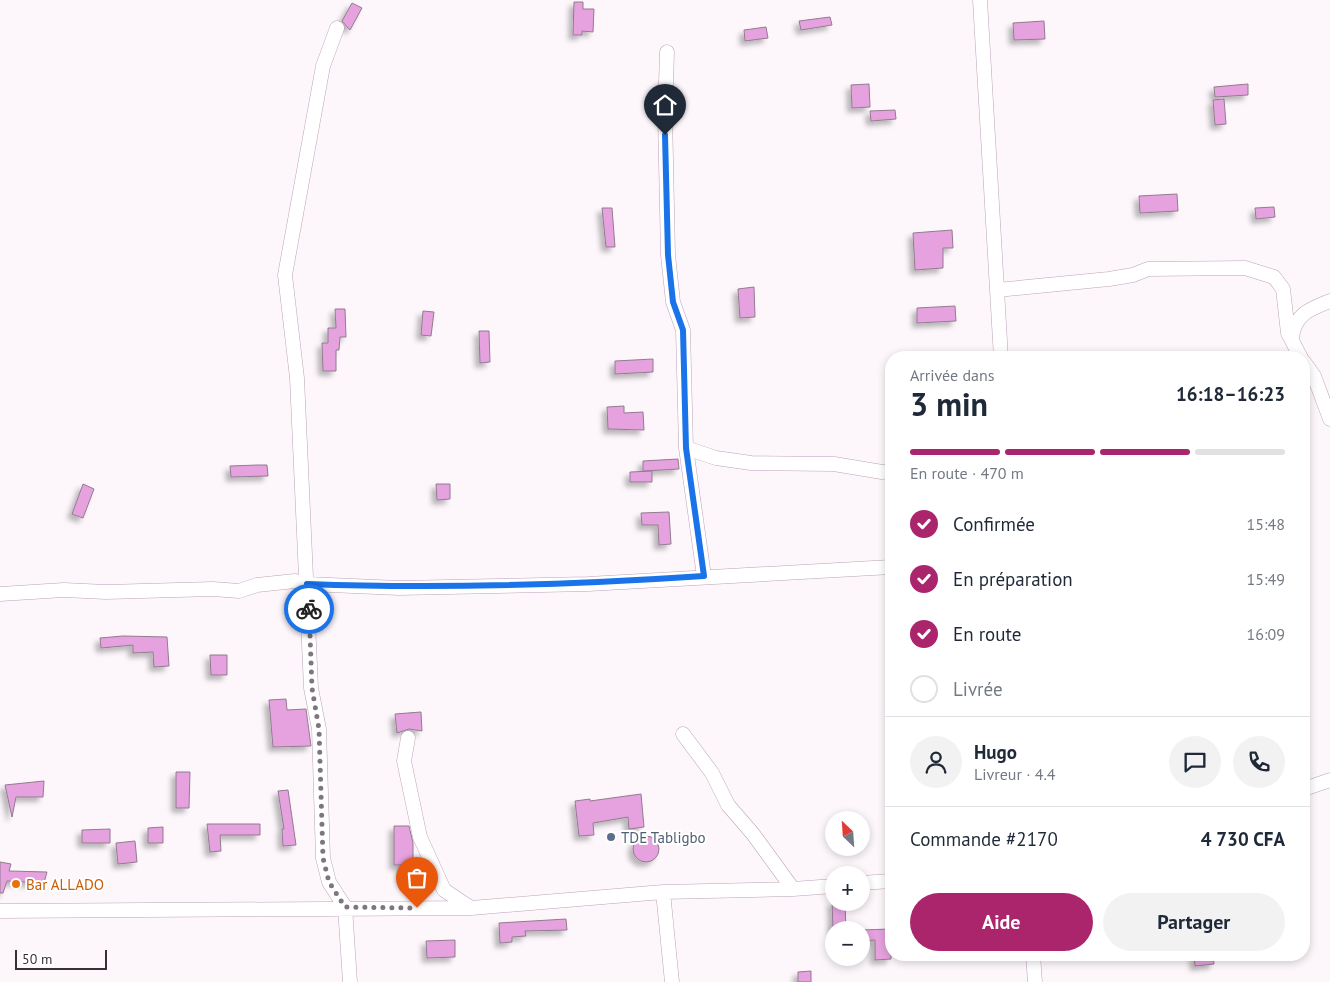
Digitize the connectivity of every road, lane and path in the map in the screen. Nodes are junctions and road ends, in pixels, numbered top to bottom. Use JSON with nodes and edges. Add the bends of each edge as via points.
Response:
{"nodes":[{"id":1,"x":980,"y":0,"type":"edge"},
{"id":2,"x":337,"y":28,"type":"dead end"},
{"id":3,"x":667,"y":52,"type":"dead end"},
{"id":4,"x":997,"y":290,"type":"junction"},
{"id":5,"x":1330,"y":301,"type":"edge"},
{"id":6,"x":1291,"y":340,"type":"junction"},
{"id":7,"x":1001,"y":351,"type":"edge"},
{"id":8,"x":1296,"y":351,"type":"edge"},
{"id":9,"x":1310,"y":370,"type":"edge"},
{"id":10,"x":1330,"y":420,"type":"edge"},
{"id":11,"x":686,"y":448,"type":"junction"},
{"id":12,"x":885,"y":471,"type":"edge"},
{"id":13,"x":885,"y":567,"type":"edge"},
{"id":14,"x":704,"y":576,"type":"junction"},
{"id":15,"x":307,"y":584,"type":"junction"},
{"id":16,"x":0,"y":594,"type":"edge"},
{"id":17,"x":683,"y":734,"type":"dead end"},
{"id":18,"x":408,"y":738,"type":"dead end"},
{"id":19,"x":1330,"y":780,"type":"edge"},
{"id":20,"x":1310,"y":787,"type":"edge"},
{"id":21,"x":885,"y":881,"type":"edge"},
{"id":22,"x":870,"y":882,"type":"edge"},
{"id":23,"x":825,"y":887,"type":"edge"},
{"id":24,"x":793,"y":889,"type":"junction"},
{"id":25,"x":663,"y":892,"type":"junction"},
{"id":26,"x":345,"y":907,"type":"junction"},
{"id":27,"x":471,"y":908,"type":"junction"},
{"id":28,"x":0,"y":911,"type":"edge"},
{"id":29,"x":1033,"y":961,"type":"edge"},
{"id":30,"x":350,"y":982,"type":"edge"},
{"id":31,"x":672,"y":982,"type":"edge"},
{"id":32,"x":1035,"y":982,"type":"edge"}],
"edges":[{"from":1,"to":4,"type":"street"},
{"from":2,"to":15,"type":"street","via":[[323,66],[284,275],[297,378]]},
{"from":3,"to":11,"type":"street","via":[[668,255],[673,302],[683,330]]},
{"from":4,"to":6,"type":"street","via":[[1133,276],[1148,269],[1246,268],[1274,277],[1283,289]]},
{"from":4,"to":7,"type":"street"},
{"from":5,"to":6,"type":"street","via":[[1309,309],[1294,324]]},
{"from":6,"to":8,"type":"street"},
{"from":9,"to":10,"type":"street"},
{"from":11,"to":12,"type":"street","via":[[716,458],[751,463],[834,464]]},
{"from":11,"to":14,"type":"street"},
{"from":13,"to":14,"type":"street"},
{"from":14,"to":15,"type":"street","via":[[588,584],[409,588]]},
{"from":15,"to":16,"type":"street","via":[[295,581],[257,584],[239,591],[64,590]]},
{"from":15,"to":26,"type":"street","via":[[312,688],[319,729],[323,858],[329,882]]},
{"from":17,"to":24,"type":"street","via":[[712,773],[728,805],[754,834]]},
{"from":18,"to":27,"type":"street","via":[[404,761],[420,836],[444,890]]},
{"from":19,"to":20,"type":"street"},
{"from":21,"to":22,"type":"street"},
{"from":23,"to":24,"type":"street"},
{"from":24,"to":25,"type":"street"},
{"from":25,"to":27,"type":"street"},
{"from":25,"to":31,"type":"street"},
{"from":26,"to":27,"type":"street"},
{"from":26,"to":28,"type":"street"},
{"from":26,"to":30,"type":"street"},
{"from":29,"to":32,"type":"street"}]}
